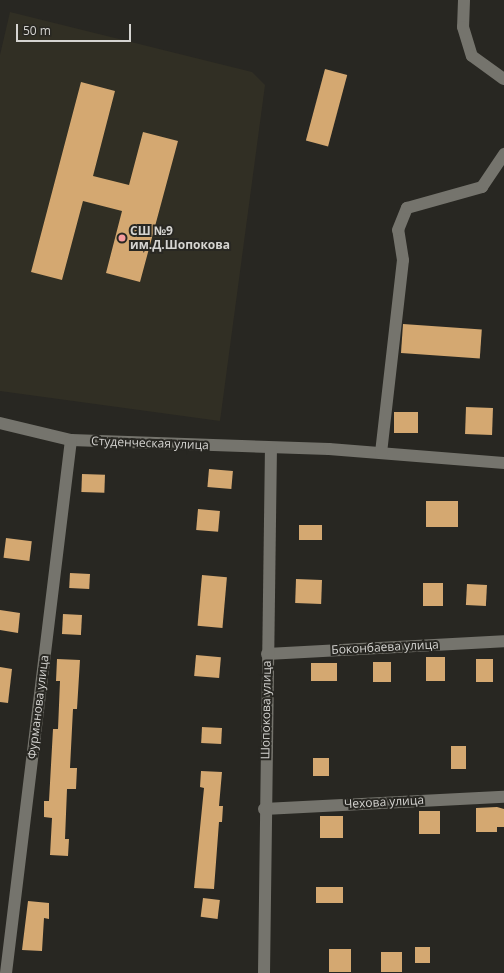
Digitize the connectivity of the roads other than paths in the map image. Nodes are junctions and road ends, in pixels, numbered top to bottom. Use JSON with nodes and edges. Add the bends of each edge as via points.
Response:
{"nodes":[{"id":1,"x":464,"y":0,"type":"edge"},
{"id":2,"x":504,"y":79,"type":"edge"},
{"id":3,"x":504,"y":154,"type":"edge"},
{"id":4,"x":0,"y":423,"type":"edge"},
{"id":5,"x":71,"y":440,"type":"junction"},
{"id":6,"x":270,"y":448,"type":"junction"},
{"id":7,"x":381,"y":453,"type":"junction"},
{"id":8,"x":504,"y":463,"type":"edge"},
{"id":9,"x":504,"y":641,"type":"edge"},
{"id":10,"x":267,"y":654,"type":"junction"},
{"id":11,"x":504,"y":797,"type":"edge"},
{"id":12,"x":264,"y":809,"type":"junction"},
{"id":13,"x":6,"y":973,"type":"edge"},
{"id":14,"x":264,"y":973,"type":"edge"}],
"edges":[{"from":1,"to":2,"type":"street","via":[[462,27],[472,56]]},
{"from":3,"to":7,"type":"street","via":[[482,188],[407,208],[398,230],[403,260]]},
{"from":4,"to":5,"type":"street","name":"Студенческая улица"},
{"from":5,"to":6,"type":"street","name":"Студенческая улица"},
{"from":5,"to":13,"type":"street","name":"Фурманова улица"},
{"from":6,"to":7,"type":"street","name":"Студенческая улица"},
{"from":6,"to":10,"type":"street","name":"Шопокова улица"},
{"from":7,"to":8,"type":"street"},
{"from":9,"to":10,"type":"street","name":"Боконбаева улица"},
{"from":10,"to":12,"type":"street","name":"Шопокова улица"},
{"from":11,"to":12,"type":"street","name":"Чехова улица"},
{"from":12,"to":14,"type":"street","name":"Шопокова улица"}]}
